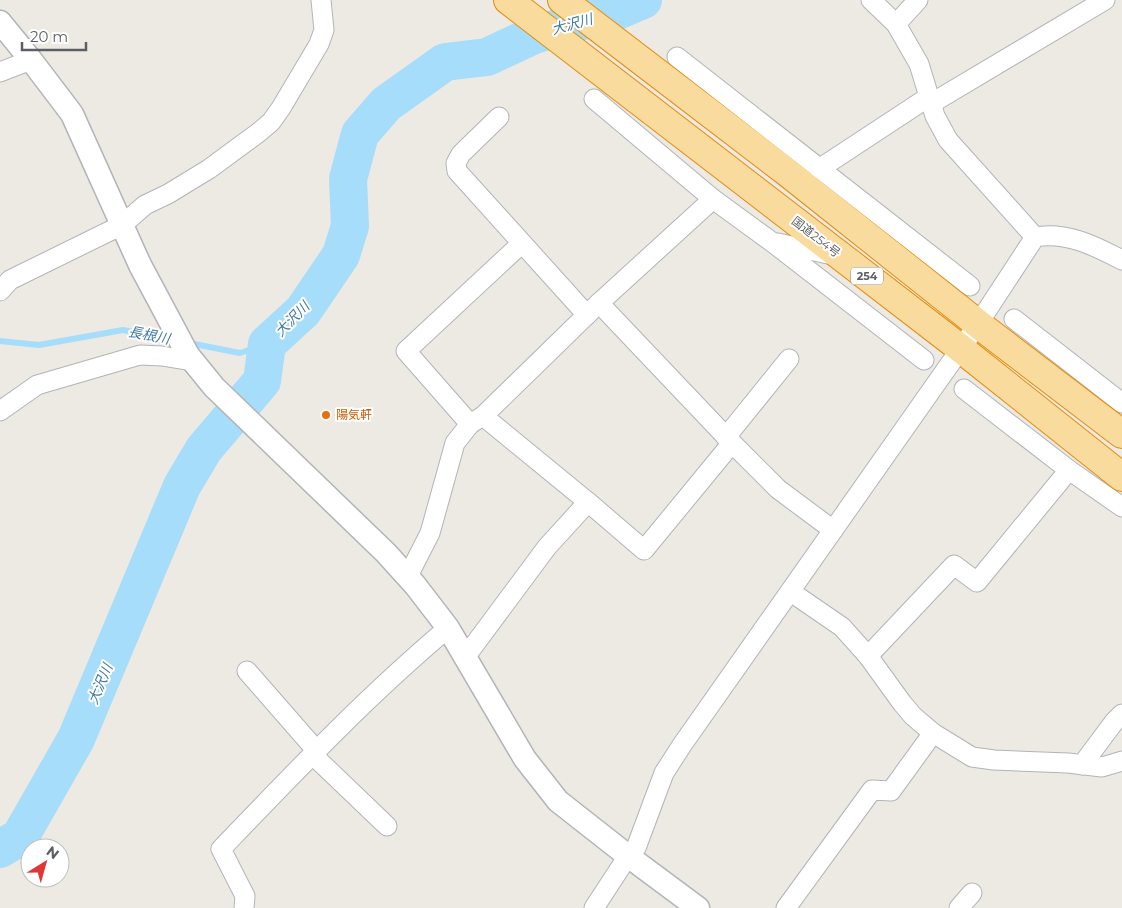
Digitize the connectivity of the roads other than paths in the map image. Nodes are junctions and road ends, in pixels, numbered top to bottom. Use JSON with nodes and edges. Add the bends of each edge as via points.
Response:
{"nodes":[{"id":1,"x":322,"y":0,"type":"edge"},
{"id":2,"x":508,"y":0,"type":"edge"},
{"id":3,"x":562,"y":0,"type":"edge"},
{"id":4,"x":871,"y":0,"type":"edge"},
{"id":5,"x":918,"y":0,"type":"edge"},
{"id":6,"x":1105,"y":0,"type":"edge"},
{"id":7,"x":0,"y":22,"type":"edge"},
{"id":8,"x":896,"y":24,"type":"junction"},
{"id":9,"x":677,"y":57,"type":"dead end"},
{"id":10,"x":31,"y":60,"type":"junction"},
{"id":11,"x":0,"y":72,"type":"edge"},
{"id":12,"x":602,"y":89,"type":"junction"},
{"id":13,"x":931,"y":99,"type":"junction"},
{"id":14,"x":500,"y":116,"type":"dead end"},
{"id":15,"x":819,"y":169,"type":"junction"},
{"id":16,"x":714,"y":200,"type":"junction"},
{"id":17,"x":122,"y":225,"type":"junction"},
{"id":18,"x":1035,"y":237,"type":"junction"},
{"id":19,"x":772,"y":242,"type":"junction"},
{"id":20,"x":521,"y":244,"type":"junction"},
{"id":21,"x":844,"y":258,"type":"junction"},
{"id":22,"x":1122,"y":260,"type":"edge"},
{"id":23,"x":3,"y":280,"type":"edge"},
{"id":24,"x":970,"y":286,"type":"dead end"},
{"id":25,"x":593,"y":309,"type":"junction"},
{"id":26,"x":1014,"y":319,"type":"dead end"},
{"id":27,"x":978,"y":324,"type":"junction"},
{"id":28,"x":960,"y":348,"type":"junction"},
{"id":29,"x":190,"y":358,"type":"junction"},
{"id":30,"x":789,"y":359,"type":"dead end"},
{"id":31,"x":924,"y":360,"type":"dead end"},
{"id":32,"x":964,"y":389,"type":"dead end"},
{"id":33,"x":1072,"y":397,"type":"junction"},
{"id":34,"x":1122,"y":403,"type":"edge"},
{"id":35,"x":0,"y":411,"type":"edge"},
{"id":36,"x":1122,"y":419,"type":"edge"},
{"id":37,"x":476,"y":420,"type":"junction"},
{"id":38,"x":1122,"y":434,"type":"edge"},
{"id":39,"x":729,"y":440,"type":"junction"},
{"id":40,"x":1070,"y":470,"type":"junction"},
{"id":41,"x":1122,"y":477,"type":"edge"},
{"id":42,"x":588,"y":502,"type":"junction"},
{"id":43,"x":1122,"y":507,"type":"edge"},
{"id":44,"x":833,"y":530,"type":"junction"},
{"id":45,"x":408,"y":576,"type":"junction"},
{"id":46,"x":791,"y":592,"type":"junction"},
{"id":47,"x":448,"y":628,"type":"junction"},
{"id":48,"x":466,"y":656,"type":"junction"},
{"id":49,"x":868,"y":656,"type":"junction"},
{"id":50,"x":247,"y":671,"type":"dead end"},
{"id":51,"x":1122,"y":714,"type":"edge"},
{"id":52,"x":933,"y":733,"type":"junction"},
{"id":53,"x":316,"y":750,"type":"junction"},
{"id":54,"x":1122,"y":761,"type":"edge"},
{"id":55,"x":1082,"y":765,"type":"junction"},
{"id":56,"x":387,"y":826,"type":"dead end"},
{"id":57,"x":628,"y":856,"type":"junction"},
{"id":58,"x":972,"y":893,"type":"dead end"},
{"id":59,"x":244,"y":908,"type":"edge"},
{"id":60,"x":594,"y":908,"type":"edge"},
{"id":61,"x":698,"y":908,"type":"edge"},
{"id":62,"x":786,"y":908,"type":"edge"},
{"id":63,"x":959,"y":908,"type":"edge"}],
"edges":[{"from":1,"to":17,"type":"street","via":[[324,30],[319,44],[271,122],[209,169],[145,205]]},
{"from":2,"to":12,"type":"highway","name":"国道254号","number":"254"},
{"from":3,"to":27,"type":"highway","number":"254"},
{"from":4,"to":8,"type":"street"},
{"from":5,"to":8,"type":"street"},
{"from":6,"to":13,"type":"street"},
{"from":7,"to":10,"type":"street"},
{"from":8,"to":13,"type":"street","via":[[919,64]]},
{"from":9,"to":15,"type":"street"},
{"from":10,"to":11,"type":"street"},
{"from":10,"to":17,"type":"street","via":[[72,114]]},
{"from":12,"to":16,"type":"street"},
{"from":12,"to":21,"type":"highway","name":"国道254号","number":"254"},
{"from":13,"to":15,"type":"street"},
{"from":13,"to":18,"type":"street","via":[[935,116],[948,140]]},
{"from":14,"to":20,"type":"street","via":[[460,154],[457,171]]},
{"from":15,"to":24,"type":"street"},
{"from":16,"to":19,"type":"street"},
{"from":16,"to":25,"type":"street"},
{"from":17,"to":23,"type":"street"},
{"from":17,"to":29,"type":"street"},
{"from":18,"to":22,"type":"street","via":[[1050,234],[1074,239]]},
{"from":18,"to":27,"type":"street"},
{"from":19,"to":21,"type":"street"},
{"from":19,"to":31,"type":"street"},
{"from":20,"to":25,"type":"street"},
{"from":20,"to":37,"type":"street","via":[[406,351]]},
{"from":21,"to":28,"type":"highway","name":"国道254号","number":"254"},
{"from":25,"to":37,"type":"street"},
{"from":25,"to":39,"type":"street"},
{"from":26,"to":34,"type":"street"},
{"from":27,"to":28,"type":"street"},
{"from":27,"to":33,"type":"highway","number":"254"},
{"from":28,"to":41,"type":"highway","name":"国道254号","number":"254"},
{"from":28,"to":44,"type":"street"},
{"from":29,"to":35,"type":"street","via":[[140,355],[37,385]]},
{"from":29,"to":45,"type":"street","via":[[214,387]]},
{"from":30,"to":39,"type":"street"},
{"from":32,"to":40,"type":"street"},
{"from":33,"to":36,"type":"street"},
{"from":33,"to":38,"type":"highway","number":"254"},
{"from":37,"to":42,"type":"street"},
{"from":37,"to":45,"type":"street","via":[[455,443],[430,533]]},
{"from":39,"to":42,"type":"street","via":[[644,550]]},
{"from":39,"to":44,"type":"street","via":[[778,489]]},
{"from":40,"to":43,"type":"street"},
{"from":40,"to":49,"type":"street","via":[[977,582],[954,565]]},
{"from":42,"to":48,"type":"street","via":[[548,547]]},
{"from":44,"to":46,"type":"street"},
{"from":45,"to":47,"type":"street"},
{"from":46,"to":49,"type":"street","via":[[842,627]]},
{"from":46,"to":57,"type":"street","via":[[664,773],[636,848]]},
{"from":47,"to":48,"type":"street"},
{"from":47,"to":53,"type":"street"},
{"from":48,"to":57,"type":"street","via":[[525,759],[558,800]]},
{"from":49,"to":52,"type":"street","via":[[902,703]]},
{"from":50,"to":53,"type":"street"},
{"from":51,"to":55,"type":"street"},
{"from":52,"to":55,"type":"street","via":[[972,757]]},
{"from":52,"to":62,"type":"street","via":[[891,791],[872,790]]},
{"from":53,"to":56,"type":"street","via":[[318,760]]},
{"from":53,"to":59,"type":"street","via":[[221,849],[245,896]]},
{"from":54,"to":55,"type":"street","via":[[1102,767]]},
{"from":57,"to":60,"type":"street"},
{"from":57,"to":61,"type":"street"},
{"from":58,"to":63,"type":"street"}]}
